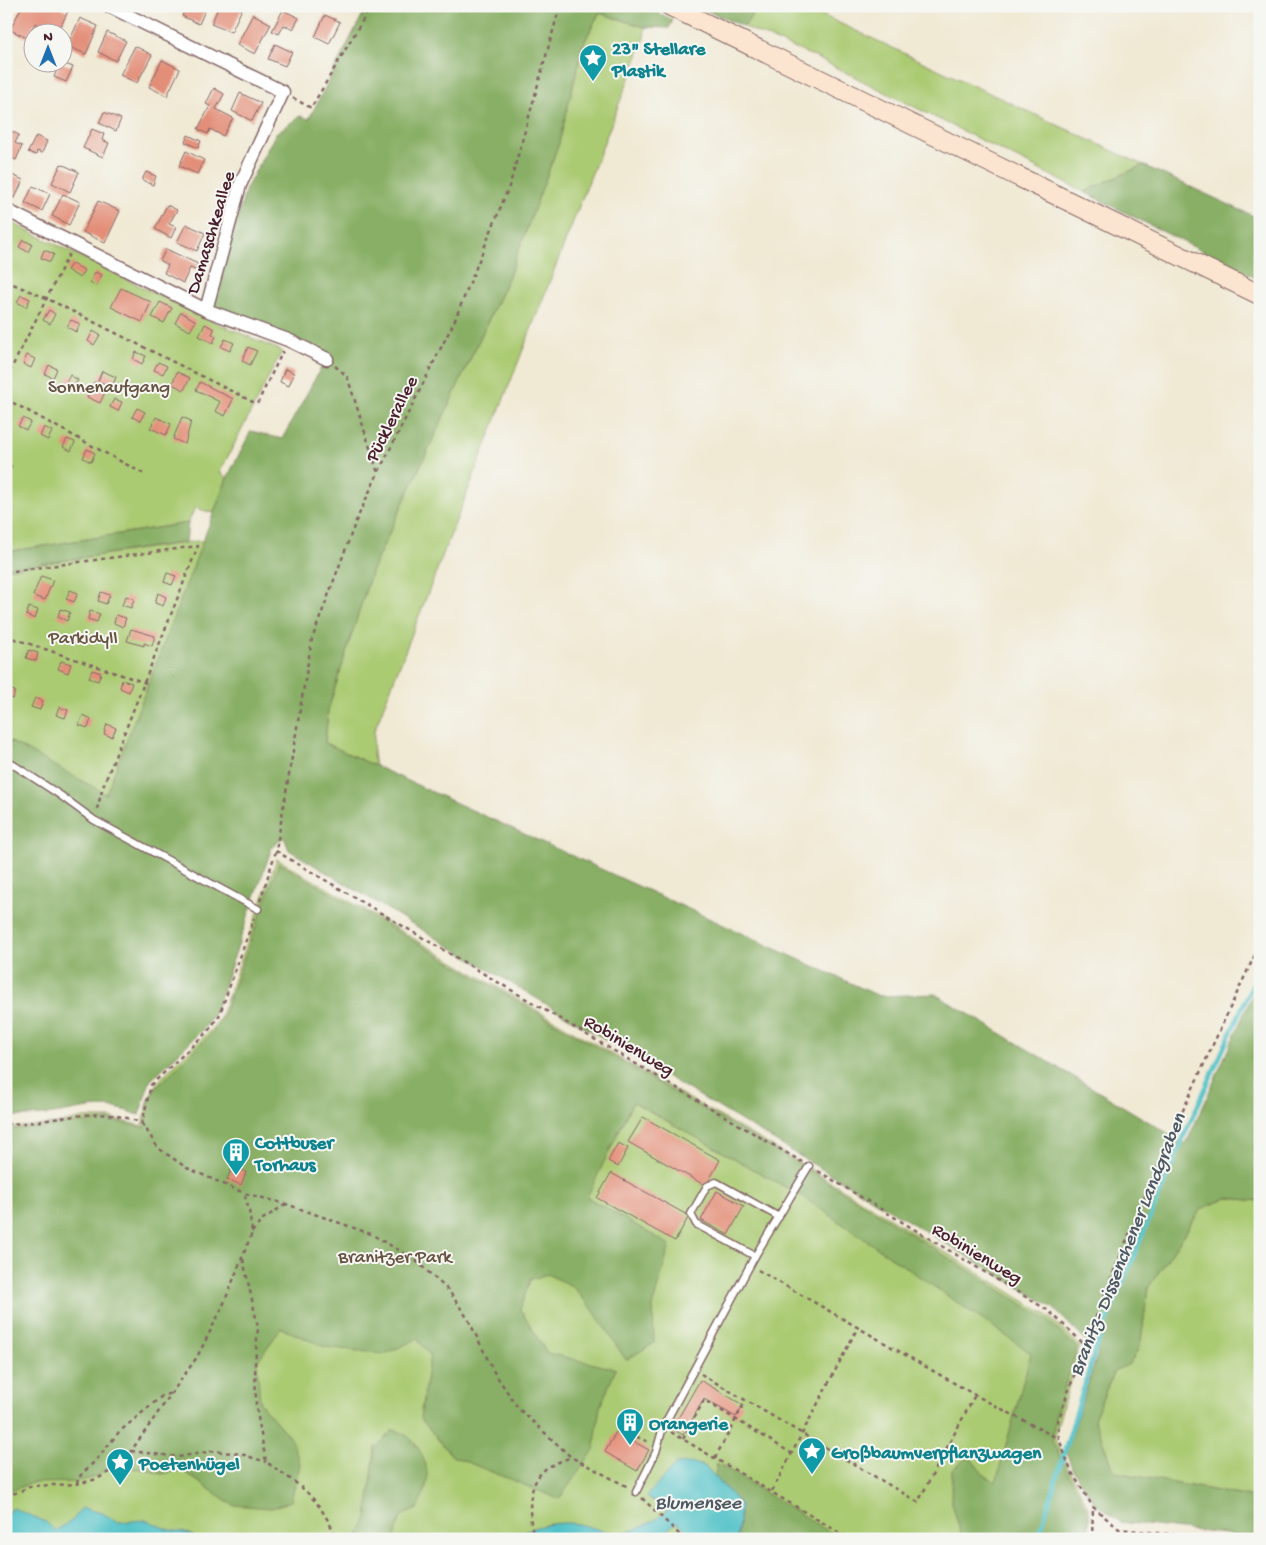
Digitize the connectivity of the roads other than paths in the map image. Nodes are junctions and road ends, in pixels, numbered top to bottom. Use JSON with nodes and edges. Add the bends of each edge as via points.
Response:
{"nodes":[{"id":1,"x":109,"y":6,"type":"edge"},
{"id":2,"x":670,"y":6,"type":"edge"},
{"id":3,"x":6,"y":210,"type":"edge"},
{"id":4,"x":1260,"y":295,"type":"edge"},
{"id":5,"x":206,"y":310,"type":"junction"},
{"id":6,"x":327,"y":359,"type":"road end"},
{"id":7,"x":6,"y":760,"type":"edge"},
{"id":8,"x":258,"y":909,"type":"road end"},
{"id":9,"x":809,"y":1166,"type":"road end"},
{"id":10,"x":779,"y":1217,"type":"junction"},
{"id":11,"x":756,"y":1256,"type":"junction"},
{"id":12,"x":636,"y":1492,"type":"road end"}],
"edges":[{"from":1,"to":5,"type":"street","name":"Damaschkeallee","via":[[279,89],[240,185]]},
{"from":2,"to":4,"type":"main road"},
{"from":3,"to":5,"type":"street","name":"Damaschkeallee"},
{"from":5,"to":6,"type":"street","name":"Damaschkeallee","via":[[288,340]]},
{"from":7,"to":8,"type":"lane","via":[[94,820]]},
{"from":9,"to":10,"type":"lane"},
{"from":10,"to":11,"type":"lane"},
{"from":10,"to":11,"type":"lane","via":[[716,1182],[707,1186],[691,1214],[696,1224]]},
{"from":11,"to":12,"type":"lane","via":[[663,1427]]}]}
